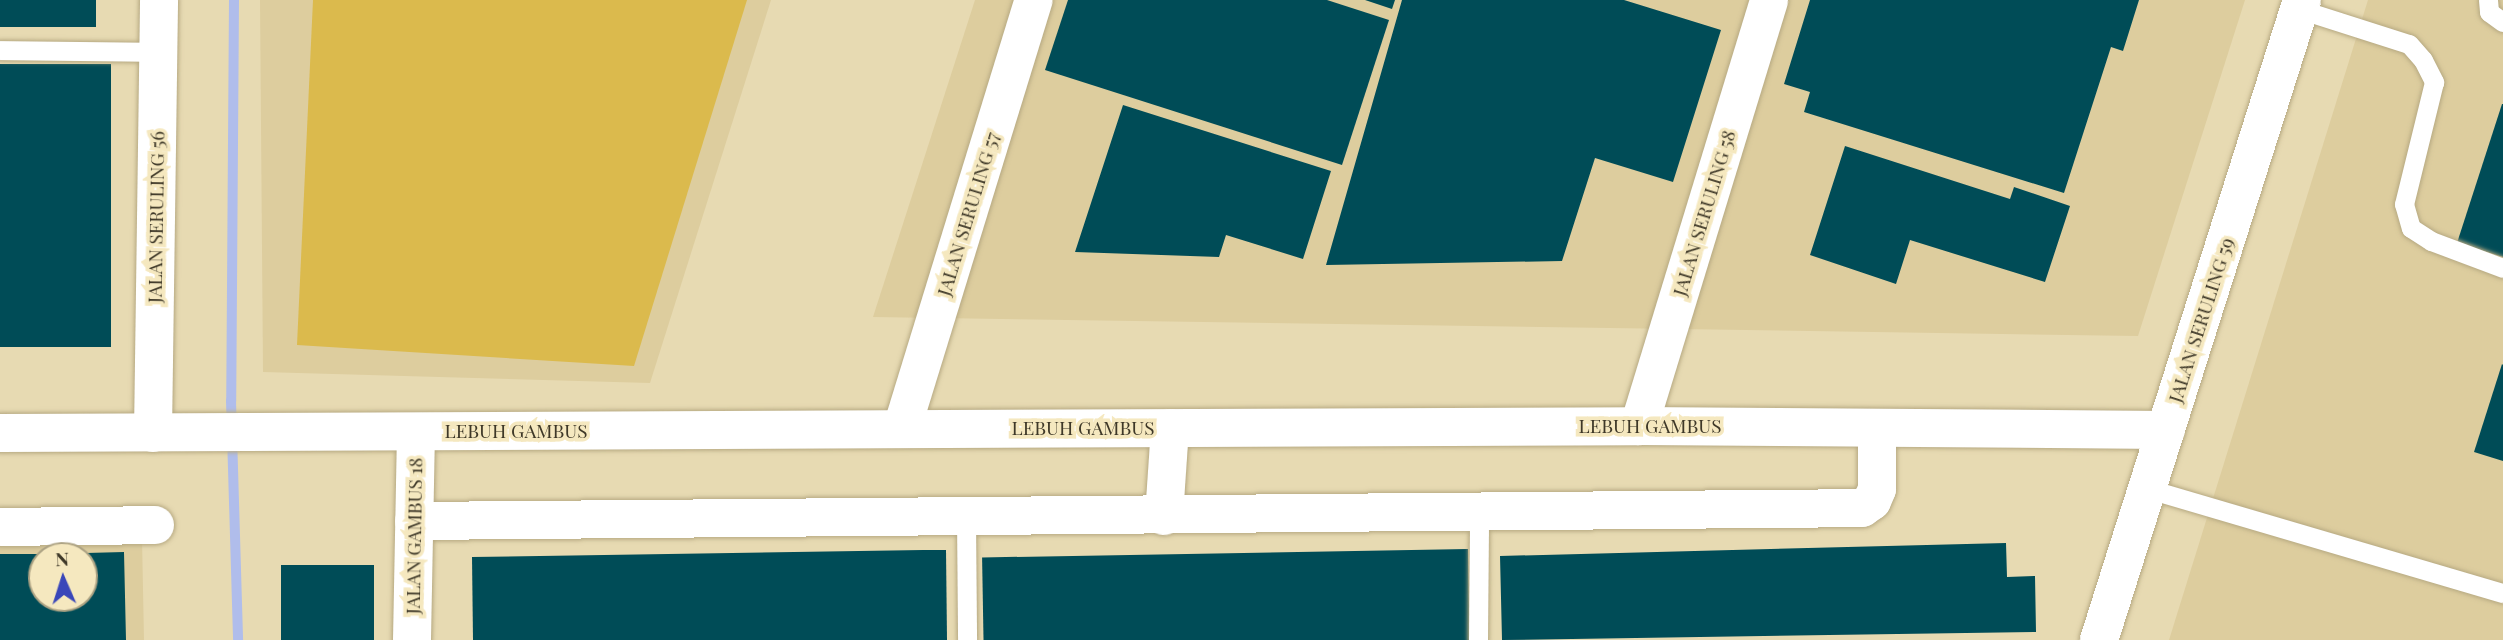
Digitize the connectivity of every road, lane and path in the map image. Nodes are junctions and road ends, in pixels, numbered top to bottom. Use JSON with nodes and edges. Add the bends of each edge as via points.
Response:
{"nodes":[{"id":1,"x":159,"y":0,"type":"edge"},
{"id":2,"x":1034,"y":0,"type":"edge"},
{"id":3,"x":1769,"y":0,"type":"edge"},
{"id":4,"x":2488,"y":0,"type":"edge"},
{"id":5,"x":2300,"y":5,"type":"edge"},
{"id":6,"x":2503,"y":22,"type":"edge"},
{"id":7,"x":0,"y":50,"type":"edge"},
{"id":8,"x":159,"y":52,"type":"junction"},
{"id":9,"x":2503,"y":268,"type":"edge"},
{"id":10,"x":1639,"y":426,"type":"junction"},
{"id":11,"x":902,"y":428,"type":"junction"},
{"id":12,"x":1170,"y":428,"type":"junction"},
{"id":13,"x":1877,"y":428,"type":"junction"},
{"id":14,"x":2166,"y":430,"type":"junction"},
{"id":15,"x":416,"y":432,"type":"junction"},
{"id":16,"x":0,"y":433,"type":"edge"},
{"id":17,"x":153,"y":433,"type":"junction"},
{"id":18,"x":2149,"y":489,"type":"junction"},
{"id":19,"x":1479,"y":514,"type":"junction"},
{"id":20,"x":1164,"y":516,"type":"junction"},
{"id":21,"x":966,"y":517,"type":"junction"},
{"id":22,"x":414,"y":521,"type":"junction"},
{"id":23,"x":155,"y":525,"type":"dead end"},
{"id":24,"x":0,"y":527,"type":"edge"},
{"id":25,"x":2503,"y":593,"type":"edge"},
{"id":26,"x":2102,"y":639,"type":"edge"},
{"id":27,"x":412,"y":640,"type":"edge"},
{"id":28,"x":967,"y":640,"type":"edge"},
{"id":29,"x":1478,"y":640,"type":"edge"}],
"edges":[{"from":1,"to":8,"type":"street","name":"JALAN SERULING 56"},
{"from":2,"to":11,"type":"street","name":"JALAN SERULING 57"},
{"from":3,"to":10,"type":"street","name":"JALAN SERULING 58"},
{"from":4,"to":6,"type":"lane","via":[[2489,12]]},
{"from":5,"to":9,"type":"lane","via":[[2409,44],[2423,60],[2434,82],[2404,204],[2411,228],[2431,241]]},
{"from":5,"to":14,"type":"street","name":"JALAN SERULING 59"},
{"from":7,"to":8,"type":"lane"},
{"from":8,"to":17,"type":"street","name":"JALAN SERULING 56"},
{"from":10,"to":12,"type":"street","name":"LEBUH GAMBUS"},
{"from":10,"to":13,"type":"street","name":"LEBUH GAMBUS"},
{"from":11,"to":12,"type":"street","name":"LEBUH GAMBUS"},
{"from":11,"to":15,"type":"street","name":"LEBUH GAMBUS"},
{"from":12,"to":20,"type":"street"},
{"from":13,"to":14,"type":"street","name":"LEBUH GAMBUS"},
{"from":13,"to":19,"type":"street","via":[[1877,489],[1872,501],[1862,508]]},
{"from":14,"to":18,"type":"street","name":"JALAN SERULING 59"},
{"from":15,"to":17,"type":"street","name":"LEBUH GAMBUS"},
{"from":15,"to":22,"type":"street","name":"JALAN GAMBUS 18"},
{"from":16,"to":17,"type":"street","name":"LEBUH GAMBUS"},
{"from":18,"to":25,"type":"lane"},
{"from":18,"to":26,"type":"street","name":"JALAN SERULING 59"},
{"from":19,"to":20,"type":"street"},
{"from":19,"to":29,"type":"lane"},
{"from":20,"to":21,"type":"street"},
{"from":21,"to":22,"type":"street"},
{"from":21,"to":28,"type":"lane"},
{"from":22,"to":27,"type":"street","name":"JALAN GAMBUS 18"},
{"from":23,"to":24,"type":"street"}]}
